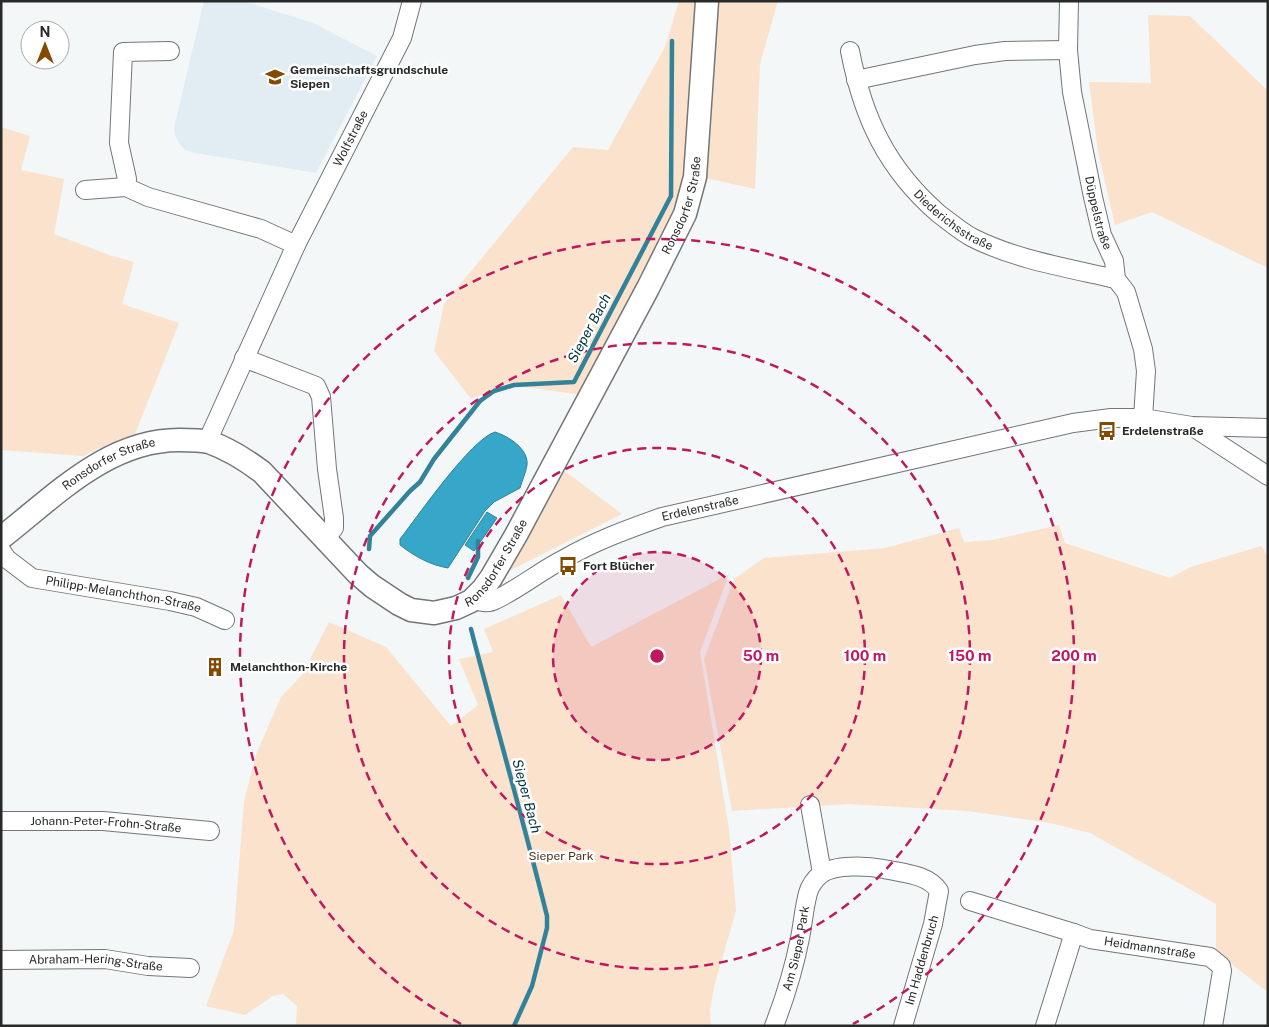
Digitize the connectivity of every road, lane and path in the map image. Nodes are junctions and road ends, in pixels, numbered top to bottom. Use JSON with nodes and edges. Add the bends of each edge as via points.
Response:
{"nodes":[{"id":1,"x":412,"y":1,"type":"edge"},
{"id":2,"x":708,"y":1,"type":"edge"},
{"id":3,"x":1069,"y":1,"type":"edge"},
{"id":4,"x":850,"y":50,"type":"dead end"},
{"id":5,"x":1068,"y":50,"type":"junction"},
{"id":6,"x":170,"y":51,"type":"dead end"},
{"id":7,"x":856,"y":80,"type":"junction"},
{"id":8,"x":126,"y":187,"type":"junction"},
{"id":9,"x":85,"y":190,"type":"dead end"},
{"id":10,"x":296,"y":245,"type":"junction"},
{"id":11,"x":1116,"y":279,"type":"junction"},
{"id":12,"x":244,"y":358,"type":"junction"},
{"id":13,"x":1143,"y":418,"type":"junction"},
{"id":14,"x":1192,"y":426,"type":"junction"},
{"id":15,"x":1268,"y":428,"type":"edge"},
{"id":16,"x":207,"y":442,"type":"junction"},
{"id":17,"x":1268,"y":476,"type":"edge"},
{"id":18,"x":1,"y":538,"type":"edge"},
{"id":19,"x":325,"y":539,"type":"junction"},
{"id":20,"x":1,"y":550,"type":"edge"},
{"id":21,"x":473,"y":599,"type":"junction"},
{"id":22,"x":225,"y":620,"type":"dead end"},
{"id":23,"x":810,"y":805,"type":"dead end"},
{"id":24,"x":1,"y":821,"type":"edge"},
{"id":25,"x":210,"y":831,"type":"dead end"},
{"id":26,"x":822,"y":873,"type":"junction"},
{"id":27,"x":970,"y":901,"type":"dead end"},
{"id":28,"x":1074,"y":933,"type":"junction"},
{"id":29,"x":1,"y":960,"type":"edge"},
{"id":30,"x":190,"y":968,"type":"dead end"},
{"id":31,"x":774,"y":1026,"type":"edge"},
{"id":32,"x":903,"y":1026,"type":"edge"},
{"id":33,"x":1044,"y":1026,"type":"edge"},
{"id":34,"x":1213,"y":1026,"type":"edge"}],
"edges":[{"from":1,"to":10,"type":"street","name":"Wolfstraße","via":[[402,38]]},
{"from":2,"to":21,"type":"main road","name":"Ronsdorfer Straße","via":[[695,177],[685,214],[516,535],[491,578]]},
{"from":3,"to":5,"type":"street","name":"Düppelstraße"},
{"from":4,"to":7,"type":"street","name":"Diederichsstraße"},
{"from":5,"to":7,"type":"street","via":[[1004,51]]},
{"from":5,"to":11,"type":"street","name":"Düppelstraße","via":[[1072,92],[1093,197],[1102,235],[1114,261]]},
{"from":6,"to":8,"type":"street","via":[[124,52],[118,143]]},
{"from":7,"to":11,"type":"street","name":"Diederichsstraße","via":[[875,131],[891,161],[910,185],[950,223],[972,238],[1005,251]]},
{"from":8,"to":9,"type":"street"},
{"from":8,"to":10,"type":"street","via":[[148,197],[261,229]]},
{"from":10,"to":12,"type":"street","name":"Wolfstraße"},
{"from":11,"to":13,"type":"street","name":"Düppelstraße","via":[[1126,292],[1143,349],[1146,371]]},
{"from":12,"to":16,"type":"street","name":"Wolfstraße"},
{"from":12,"to":19,"type":"street","via":[[316,386],[321,397],[334,518],[334,528]]},
{"from":13,"to":14,"type":"street","name":"Erdelenstraße"},
{"from":13,"to":21,"type":"street","name":"Erdelenstraße","via":[[1073,423],[662,517],[588,546],[493,601],[482,603]]},
{"from":14,"to":15,"type":"street","name":"Erdelenstraße"},
{"from":14,"to":17,"type":"street"},
{"from":16,"to":18,"type":"main road","name":"Ronsdorfer Straße","via":[[161,441],[108,457]]},
{"from":16,"to":19,"type":"main road","name":"Ronsdorfer Straße","via":[[245,459],[262,472]]},
{"from":19,"to":21,"type":"main road","name":"Ronsdorfer Straße","via":[[372,586],[411,610],[445,611]]},
{"from":20,"to":22,"type":"street","name":"Philipp-Melanchthon-Straße","via":[[32,578],[170,601]]},
{"from":23,"to":26,"type":"street"},
{"from":24,"to":25,"type":"street","name":"Johann-Peter-Frohn-Straße","via":[[103,821]]},
{"from":26,"to":31,"type":"street","name":"Am Sieper Park","via":[[809,892],[793,966]]},
{"from":26,"to":32,"type":"street","name":"Im Haddenbruch","via":[[843,867],[875,868],[909,874],[934,884],[939,894],[933,924]]},
{"from":27,"to":28,"type":"street","name":"Heidmannstraße"},
{"from":28,"to":33,"type":"street"},
{"from":28,"to":34,"type":"street","name":"Heidmannstraße","via":[[1097,940],[1210,957],[1219,963],[1221,982]]},
{"from":29,"to":30,"type":"street","name":"Abraham-Hering-Straße","via":[[105,959]]}]}
